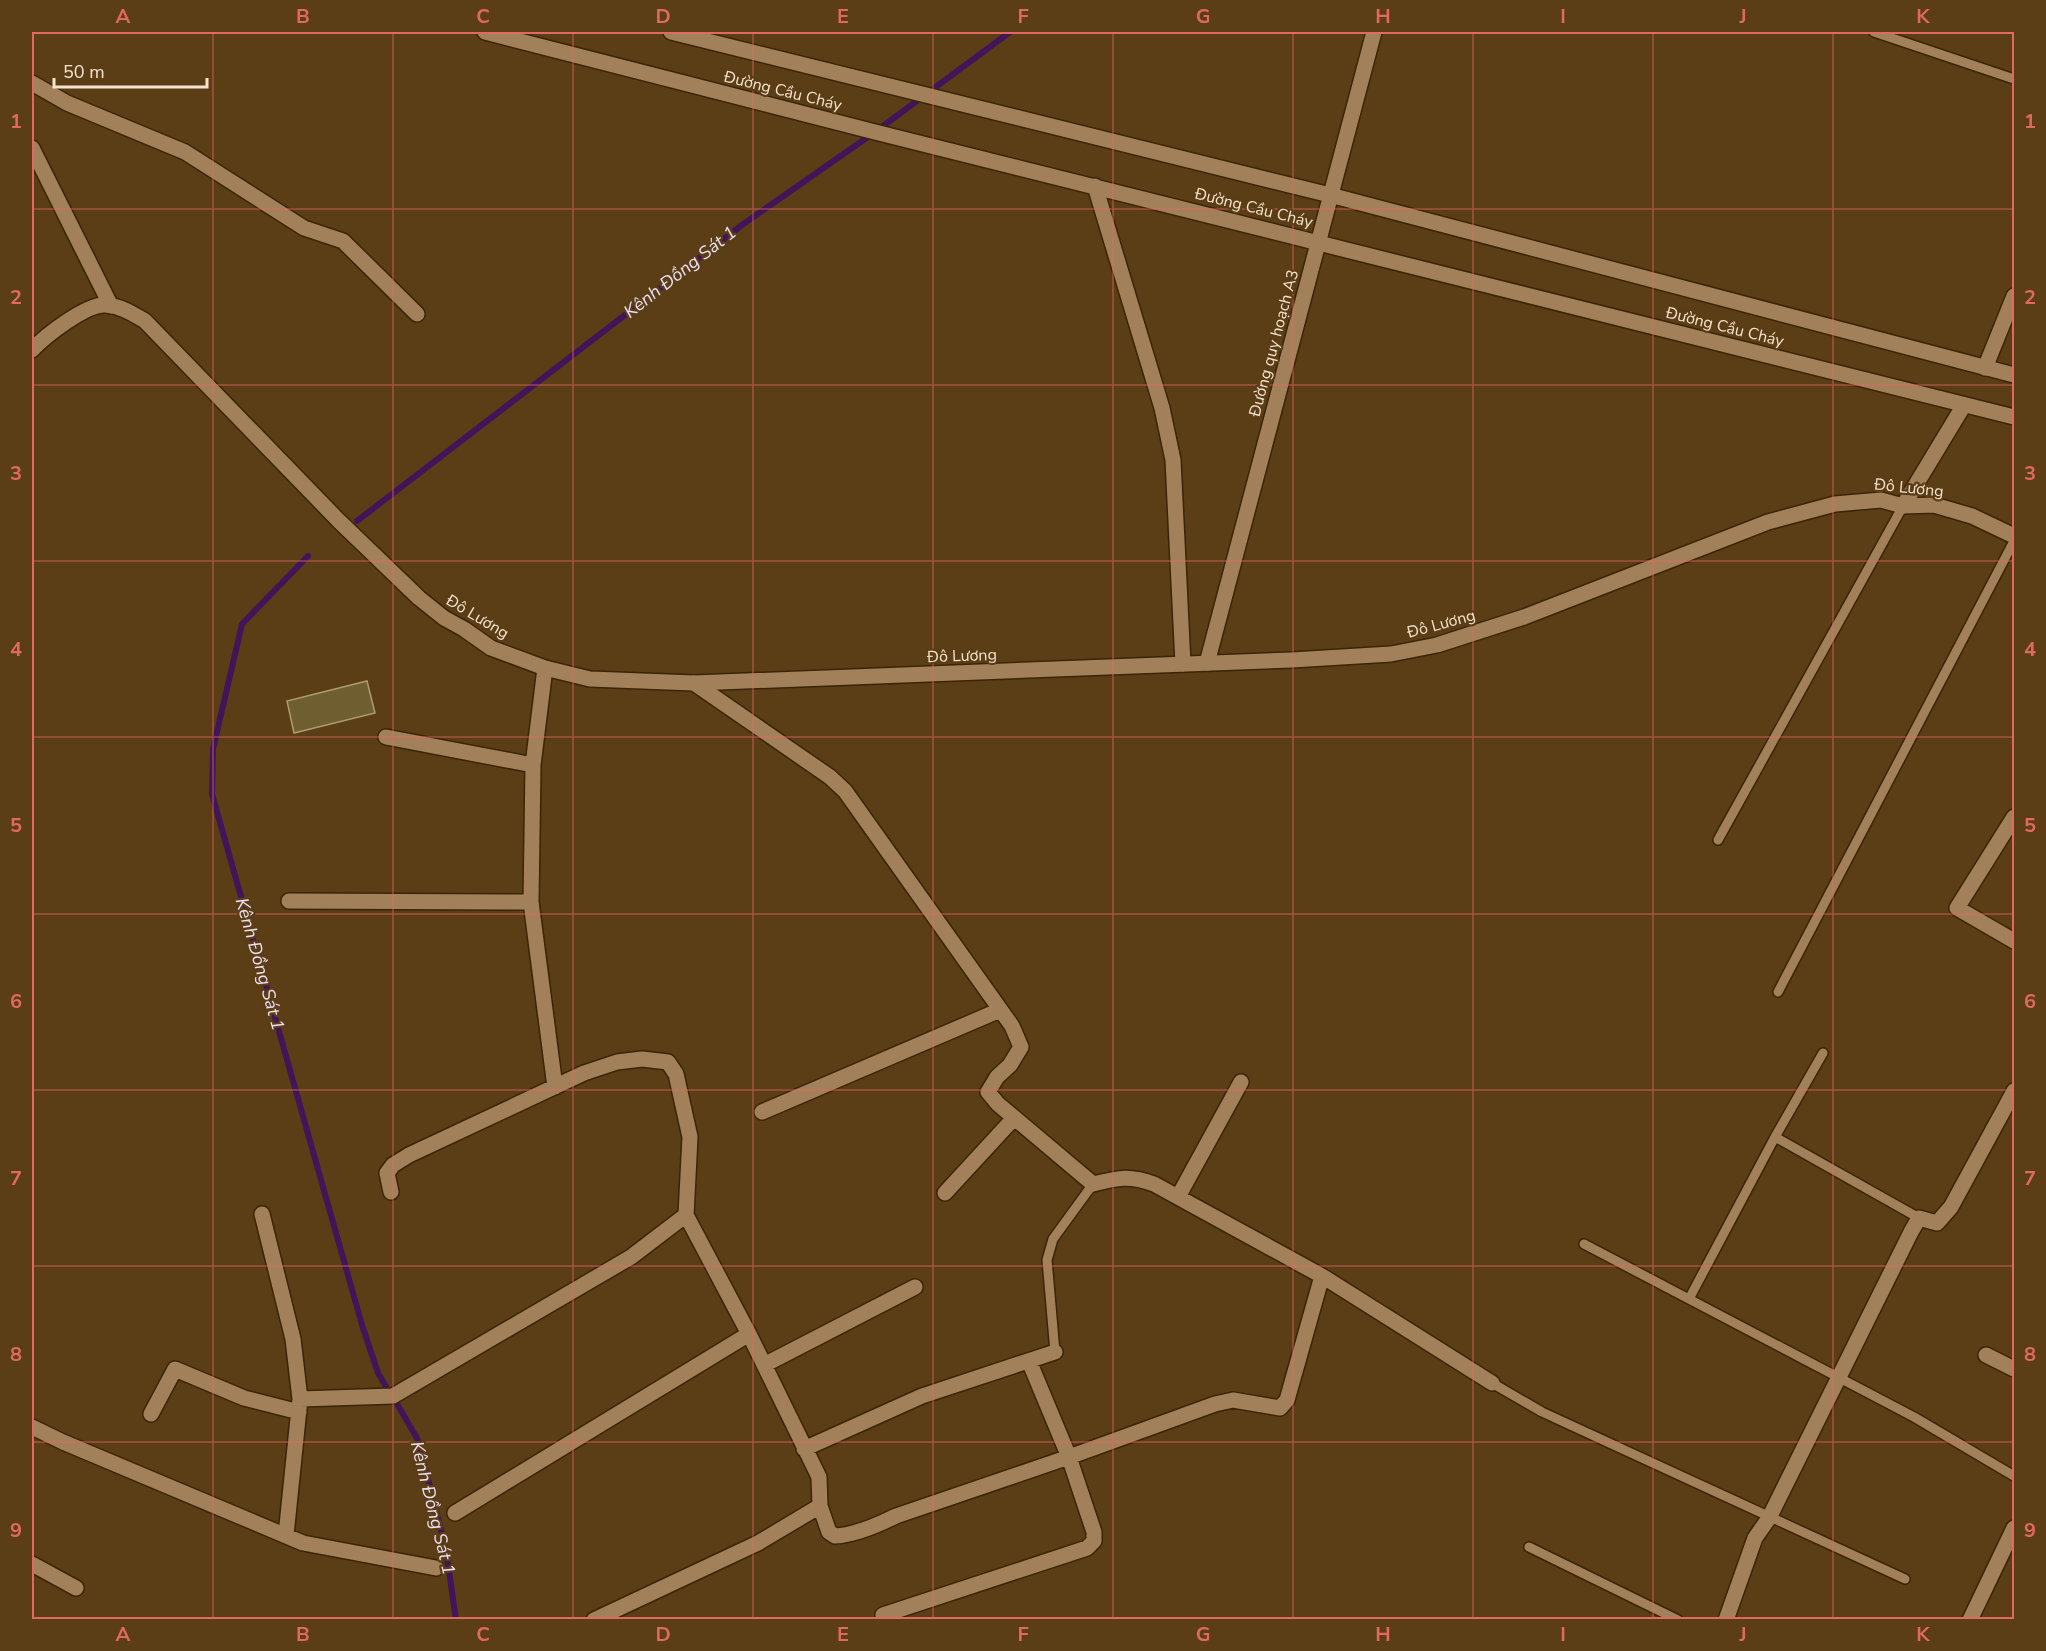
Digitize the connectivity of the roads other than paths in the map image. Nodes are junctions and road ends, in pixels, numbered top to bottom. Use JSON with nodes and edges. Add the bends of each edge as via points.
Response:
{"nodes":[{"id":1,"x":485,"y":32,"type":"edge"},
{"id":2,"x":671,"y":32,"type":"edge"},
{"id":3,"x":1374,"y":32,"type":"edge"},
{"id":4,"x":1874,"y":32,"type":"edge"},
{"id":5,"x":2014,"y":79,"type":"edge"},
{"id":6,"x":32,"y":83,"type":"edge"},
{"id":7,"x":32,"y":147,"type":"edge"},
{"id":8,"x":1095,"y":186,"type":"junction"},
{"id":9,"x":1330,"y":195,"type":"junction"},
{"id":10,"x":1318,"y":242,"type":"junction"},
{"id":11,"x":2014,"y":296,"type":"edge"},
{"id":12,"x":111,"y":306,"type":"junction"},
{"id":13,"x":417,"y":314,"type":"dead end"},
{"id":14,"x":32,"y":350,"type":"edge"},
{"id":15,"x":1985,"y":368,"type":"junction"},
{"id":16,"x":2014,"y":375,"type":"edge"},
{"id":17,"x":1964,"y":405,"type":"junction"},
{"id":18,"x":2014,"y":417,"type":"edge"},
{"id":19,"x":1903,"y":506,"type":"junction"},
{"id":20,"x":2014,"y":536,"type":"edge"},
{"id":21,"x":2014,"y":541,"type":"edge"},
{"id":22,"x":1208,"y":663,"type":"junction"},
{"id":23,"x":1183,"y":664,"type":"junction"},
{"id":24,"x":545,"y":668,"type":"junction"},
{"id":25,"x":694,"y":683,"type":"junction"},
{"id":26,"x":386,"y":737,"type":"dead end"},
{"id":27,"x":533,"y":765,"type":"junction"},
{"id":28,"x":2014,"y":817,"type":"edge"},
{"id":29,"x":1718,"y":840,"type":"dead end"},
{"id":30,"x":289,"y":901,"type":"dead end"},
{"id":31,"x":531,"y":902,"type":"junction"},
{"id":32,"x":2014,"y":941,"type":"edge"},
{"id":33,"x":1778,"y":992,"type":"dead end"},
{"id":34,"x":1000,"y":1010,"type":"junction"},
{"id":35,"x":1823,"y":1053,"type":"dead end"},
{"id":36,"x":1240,"y":1082,"type":"dead end"},
{"id":37,"x":555,"y":1087,"type":"junction"},
{"id":38,"x":2014,"y":1091,"type":"edge"},
{"id":39,"x":762,"y":1112,"type":"dead end"},
{"id":40,"x":1014,"y":1118,"type":"junction"},
{"id":41,"x":1775,"y":1137,"type":"junction"},
{"id":42,"x":1093,"y":1184,"type":"junction"},
{"id":43,"x":391,"y":1192,"type":"dead end"},
{"id":44,"x":945,"y":1193,"type":"dead end"},
{"id":45,"x":1178,"y":1197,"type":"junction"},
{"id":46,"x":262,"y":1214,"type":"dead end"},
{"id":47,"x":686,"y":1215,"type":"junction"},
{"id":48,"x":1919,"y":1218,"type":"junction"},
{"id":49,"x":1584,"y":1244,"type":"dead end"},
{"id":50,"x":1322,"y":1276,"type":"junction"},
{"id":51,"x":915,"y":1287,"type":"dead end"},
{"id":52,"x":1689,"y":1299,"type":"junction"},
{"id":53,"x":749,"y":1334,"type":"junction"},
{"id":54,"x":1055,"y":1352,"type":"joint"},
{"id":55,"x":1986,"y":1355,"type":"dead end"},
{"id":56,"x":1029,"y":1361,"type":"junction"},
{"id":57,"x":764,"y":1365,"type":"junction"},
{"id":58,"x":2014,"y":1369,"type":"edge"},
{"id":59,"x":1838,"y":1378,"type":"junction"},
{"id":60,"x":1492,"y":1383,"type":"joint"},
{"id":61,"x":299,"y":1405,"type":"junction"},
{"id":62,"x":151,"y":1414,"type":"dead end"},
{"id":63,"x":32,"y":1427,"type":"edge"},
{"id":64,"x":804,"y":1449,"type":"junction"},
{"id":65,"x":1069,"y":1457,"type":"junction"},
{"id":66,"x":2014,"y":1476,"type":"edge"},
{"id":67,"x":820,"y":1506,"type":"junction"},
{"id":68,"x":455,"y":1514,"type":"dead end"},
{"id":69,"x":1769,"y":1518,"type":"junction"},
{"id":70,"x":2014,"y":1528,"type":"edge"},
{"id":71,"x":286,"y":1535,"type":"junction"},
{"id":72,"x":1529,"y":1547,"type":"dead end"},
{"id":73,"x":32,"y":1564,"type":"edge"},
{"id":74,"x":436,"y":1568,"type":"dead end"},
{"id":75,"x":1905,"y":1579,"type":"dead end"},
{"id":76,"x":76,"y":1588,"type":"dead end"},
{"id":77,"x":883,"y":1615,"type":"dead end"},
{"id":78,"x":594,"y":1620,"type":"edge"},
{"id":79,"x":1678,"y":1620,"type":"edge"},
{"id":80,"x":1726,"y":1620,"type":"edge"},
{"id":81,"x":1970,"y":1620,"type":"edge"}],
"edges":[{"from":1,"to":8,"type":"street","name":"Đường Cầu Cháy"},
{"from":2,"to":9,"type":"street","name":"Đường Cầu Cháy"},
{"from":3,"to":9,"type":"street","name":"Đường quy hoạch A3"},
{"from":4,"to":5,"type":"lane"},
{"from":6,"to":13,"type":"street","via":[[67,103],[185,152],[304,228],[343,241]]},
{"from":7,"to":12,"type":"street"},
{"from":8,"to":10,"type":"street","name":"Đường Cầu Cháy"},
{"from":8,"to":23,"type":"street","via":[[1162,408],[1173,460]]},
{"from":9,"to":10,"type":"street","name":"Đường quy hoạch A3"},
{"from":9,"to":15,"type":"street","name":"Đường Cầu Cháy"},
{"from":10,"to":17,"type":"street","name":"Đường Cầu Cháy"},
{"from":10,"to":22,"type":"street","name":"Đường quy hoạch A3"},
{"from":11,"to":15,"type":"street"},
{"from":12,"to":14,"type":"street","via":[[104,304],[72,317]]},
{"from":12,"to":24,"type":"street","name":"Đô Lương","via":[[145,321],[346,529],[419,598],[491,648]]},
{"from":15,"to":16,"type":"street","name":"Đường Cầu Cháy"},
{"from":17,"to":18,"type":"street","name":"Đường Cầu Cháy"},
{"from":17,"to":19,"type":"street"},
{"from":19,"to":20,"type":"street","name":"Đô Lương","via":[[1934,505],[1972,516]]},
{"from":19,"to":22,"type":"street","name":"Đô Lương","via":[[1862,500],[1809,509],[1524,617],[1437,645],[1391,654]]},
{"from":19,"to":29,"type":"lane"},
{"from":21,"to":33,"type":"lane"},
{"from":22,"to":23,"type":"street","name":"Đô Lương"},
{"from":23,"to":25,"type":"street","name":"Đô Lương"},
{"from":24,"to":25,"type":"street","name":"Đô Lương","via":[[590,679]]},
{"from":24,"to":27,"type":"street"},
{"from":25,"to":34,"type":"street","via":[[845,791]]},
{"from":26,"to":27,"type":"street"},
{"from":27,"to":31,"type":"street"},
{"from":28,"to":32,"type":"street","via":[[1957,908]]},
{"from":30,"to":31,"type":"street"},
{"from":31,"to":37,"type":"street"},
{"from":34,"to":39,"type":"street"},
{"from":34,"to":40,"type":"street","via":[[1021,1047],[988,1092]]},
{"from":35,"to":41,"type":"lane"},
{"from":36,"to":45,"type":"street"},
{"from":37,"to":43,"type":"street","via":[[393,1165],[387,1173]]},
{"from":37,"to":47,"type":"street","via":[[617,1062],[668,1062],[676,1074],[690,1137]]},
{"from":38,"to":48,"type":"street","via":[[1951,1207],[1938,1223]]},
{"from":40,"to":42,"type":"street"},
{"from":40,"to":44,"type":"street"},
{"from":41,"to":48,"type":"lane"},
{"from":41,"to":52,"type":"lane"},
{"from":42,"to":45,"type":"street","via":[[1136,1177]]},
{"from":42,"to":54,"type":"lane","via":[[1053,1239],[1047,1260]]},
{"from":45,"to":50,"type":"street"},
{"from":46,"to":61,"type":"street","via":[[293,1339]]},
{"from":47,"to":53,"type":"street"},
{"from":47,"to":61,"type":"street","via":[[631,1257],[393,1396]]},
{"from":48,"to":59,"type":"street"},
{"from":49,"to":52,"type":"lane"},
{"from":50,"to":60,"type":"street"},
{"from":50,"to":65,"type":"street","via":[[1283,1406],[1233,1400],[1215,1404]]},
{"from":51,"to":57,"type":"street"},
{"from":52,"to":59,"type":"lane"},
{"from":53,"to":57,"type":"street"},
{"from":53,"to":68,"type":"street"},
{"from":54,"to":56,"type":"street"},
{"from":55,"to":58,"type":"street"},
{"from":56,"to":64,"type":"street","via":[[922,1396]]},
{"from":56,"to":65,"type":"street"},
{"from":57,"to":64,"type":"street"},
{"from":59,"to":66,"type":"lane","via":[[1914,1416]]},
{"from":59,"to":69,"type":"street"},
{"from":60,"to":69,"type":"lane","via":[[1542,1412]]},
{"from":61,"to":62,"type":"street","via":[[244,1398],[175,1368]]},
{"from":61,"to":71,"type":"street"},
{"from":63,"to":71,"type":"street"},
{"from":64,"to":67,"type":"street","via":[[819,1477]]},
{"from":65,"to":67,"type":"street","via":[[848,1534],[835,1536],[829,1532]]},
{"from":65,"to":77,"type":"street","via":[[1094,1532],[1090,1545]]},
{"from":67,"to":78,"type":"street","via":[[758,1542]]},
{"from":69,"to":75,"type":"lane"},
{"from":69,"to":80,"type":"street","via":[[1755,1538]]},
{"from":70,"to":81,"type":"street"},
{"from":71,"to":74,"type":"street","via":[[303,1543]]},
{"from":72,"to":79,"type":"lane"},
{"from":73,"to":76,"type":"street"}]}
